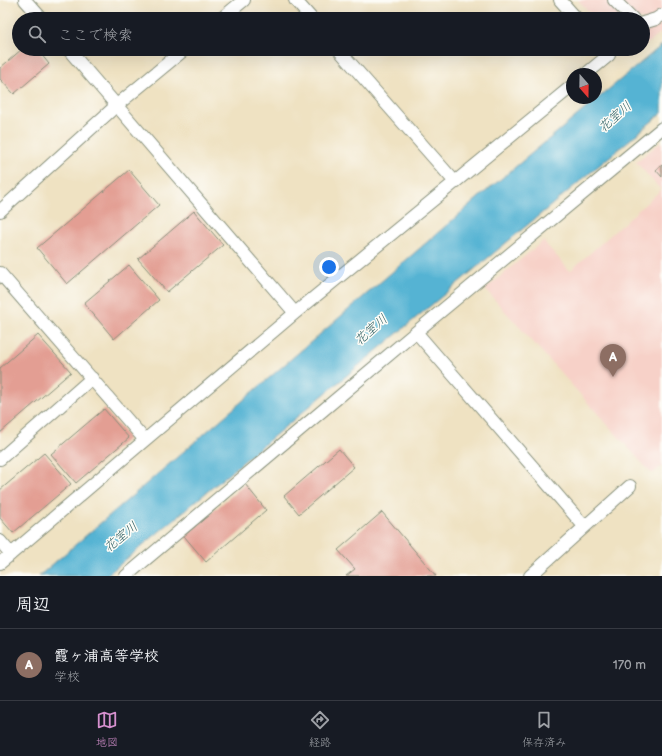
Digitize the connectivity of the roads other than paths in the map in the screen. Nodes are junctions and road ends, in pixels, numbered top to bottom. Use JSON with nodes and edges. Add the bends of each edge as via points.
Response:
{"nodes":[{"id":1,"x":25,"y":0,"type":"edge"},
{"id":2,"x":244,"y":0,"type":"edge"},
{"id":3,"x":295,"y":0,"type":"edge"},
{"id":4,"x":560,"y":0,"type":"edge"},
{"id":5,"x":614,"y":0,"type":"edge"},
{"id":6,"x":36,"y":12,"type":"edge"},
{"id":7,"x":229,"y":12,"type":"edge"},
{"id":8,"x":306,"y":12,"type":"edge"},
{"id":9,"x":571,"y":12,"type":"edge"},
{"id":10,"x":626,"y":12,"type":"edge"},
{"id":11,"x":662,"y":15,"type":"edge"},
{"id":12,"x":650,"y":21,"type":"edge"},
{"id":13,"x":74,"y":56,"type":"edge"},
{"id":14,"x":176,"y":56,"type":"edge"},
{"id":15,"x":344,"y":56,"type":"edge"},
{"id":16,"x":607,"y":56,"type":"edge"},
{"id":17,"x":593,"y":68,"type":"edge"},
{"id":18,"x":566,"y":91,"type":"edge"},
{"id":19,"x":117,"y":105,"type":"junction"},
{"id":20,"x":662,"y":128,"type":"edge"},
{"id":21,"x":455,"y":182,"type":"junction"},
{"id":22,"x":0,"y":211,"type":"edge"},
{"id":23,"x":0,"y":274,"type":"edge"},
{"id":24,"x":295,"y":313,"type":"junction"},
{"id":25,"x":416,"y":332,"type":"junction"},
{"id":26,"x":92,"y":378,"type":"junction"},
{"id":27,"x":145,"y":440,"type":"junction"},
{"id":28,"x":0,"y":459,"type":"edge"},
{"id":29,"x":630,"y":486,"type":"dead end"},
{"id":30,"x":584,"y":526,"type":"junction"},
{"id":31,"x":0,"y":541,"type":"edge"},
{"id":32,"x":11,"y":554,"type":"junction"},
{"id":33,"x":0,"y":563,"type":"edge"},
{"id":34,"x":126,"y":576,"type":"edge"},
{"id":35,"x":530,"y":576,"type":"edge"}],
"edges":[{"from":1,"to":6,"type":"street"},
{"from":2,"to":7,"type":"street"},
{"from":3,"to":8,"type":"street"},
{"from":4,"to":9,"type":"street"},
{"from":5,"to":10,"type":"street"},
{"from":11,"to":12,"type":"street"},
{"from":13,"to":19,"type":"street"},
{"from":14,"to":19,"type":"street"},
{"from":15,"to":21,"type":"street"},
{"from":16,"to":17,"type":"street"},
{"from":18,"to":21,"type":"street"},
{"from":19,"to":22,"type":"street"},
{"from":19,"to":24,"type":"street"},
{"from":20,"to":25,"type":"street"},
{"from":21,"to":24,"type":"street"},
{"from":23,"to":26,"type":"street"},
{"from":24,"to":27,"type":"street"},
{"from":25,"to":30,"type":"street"},
{"from":25,"to":34,"type":"street"},
{"from":26,"to":27,"type":"street"},
{"from":26,"to":28,"type":"street"},
{"from":27,"to":32,"type":"street"},
{"from":29,"to":30,"type":"street"},
{"from":30,"to":35,"type":"street"},
{"from":31,"to":32,"type":"street"},
{"from":32,"to":33,"type":"street"}]}
